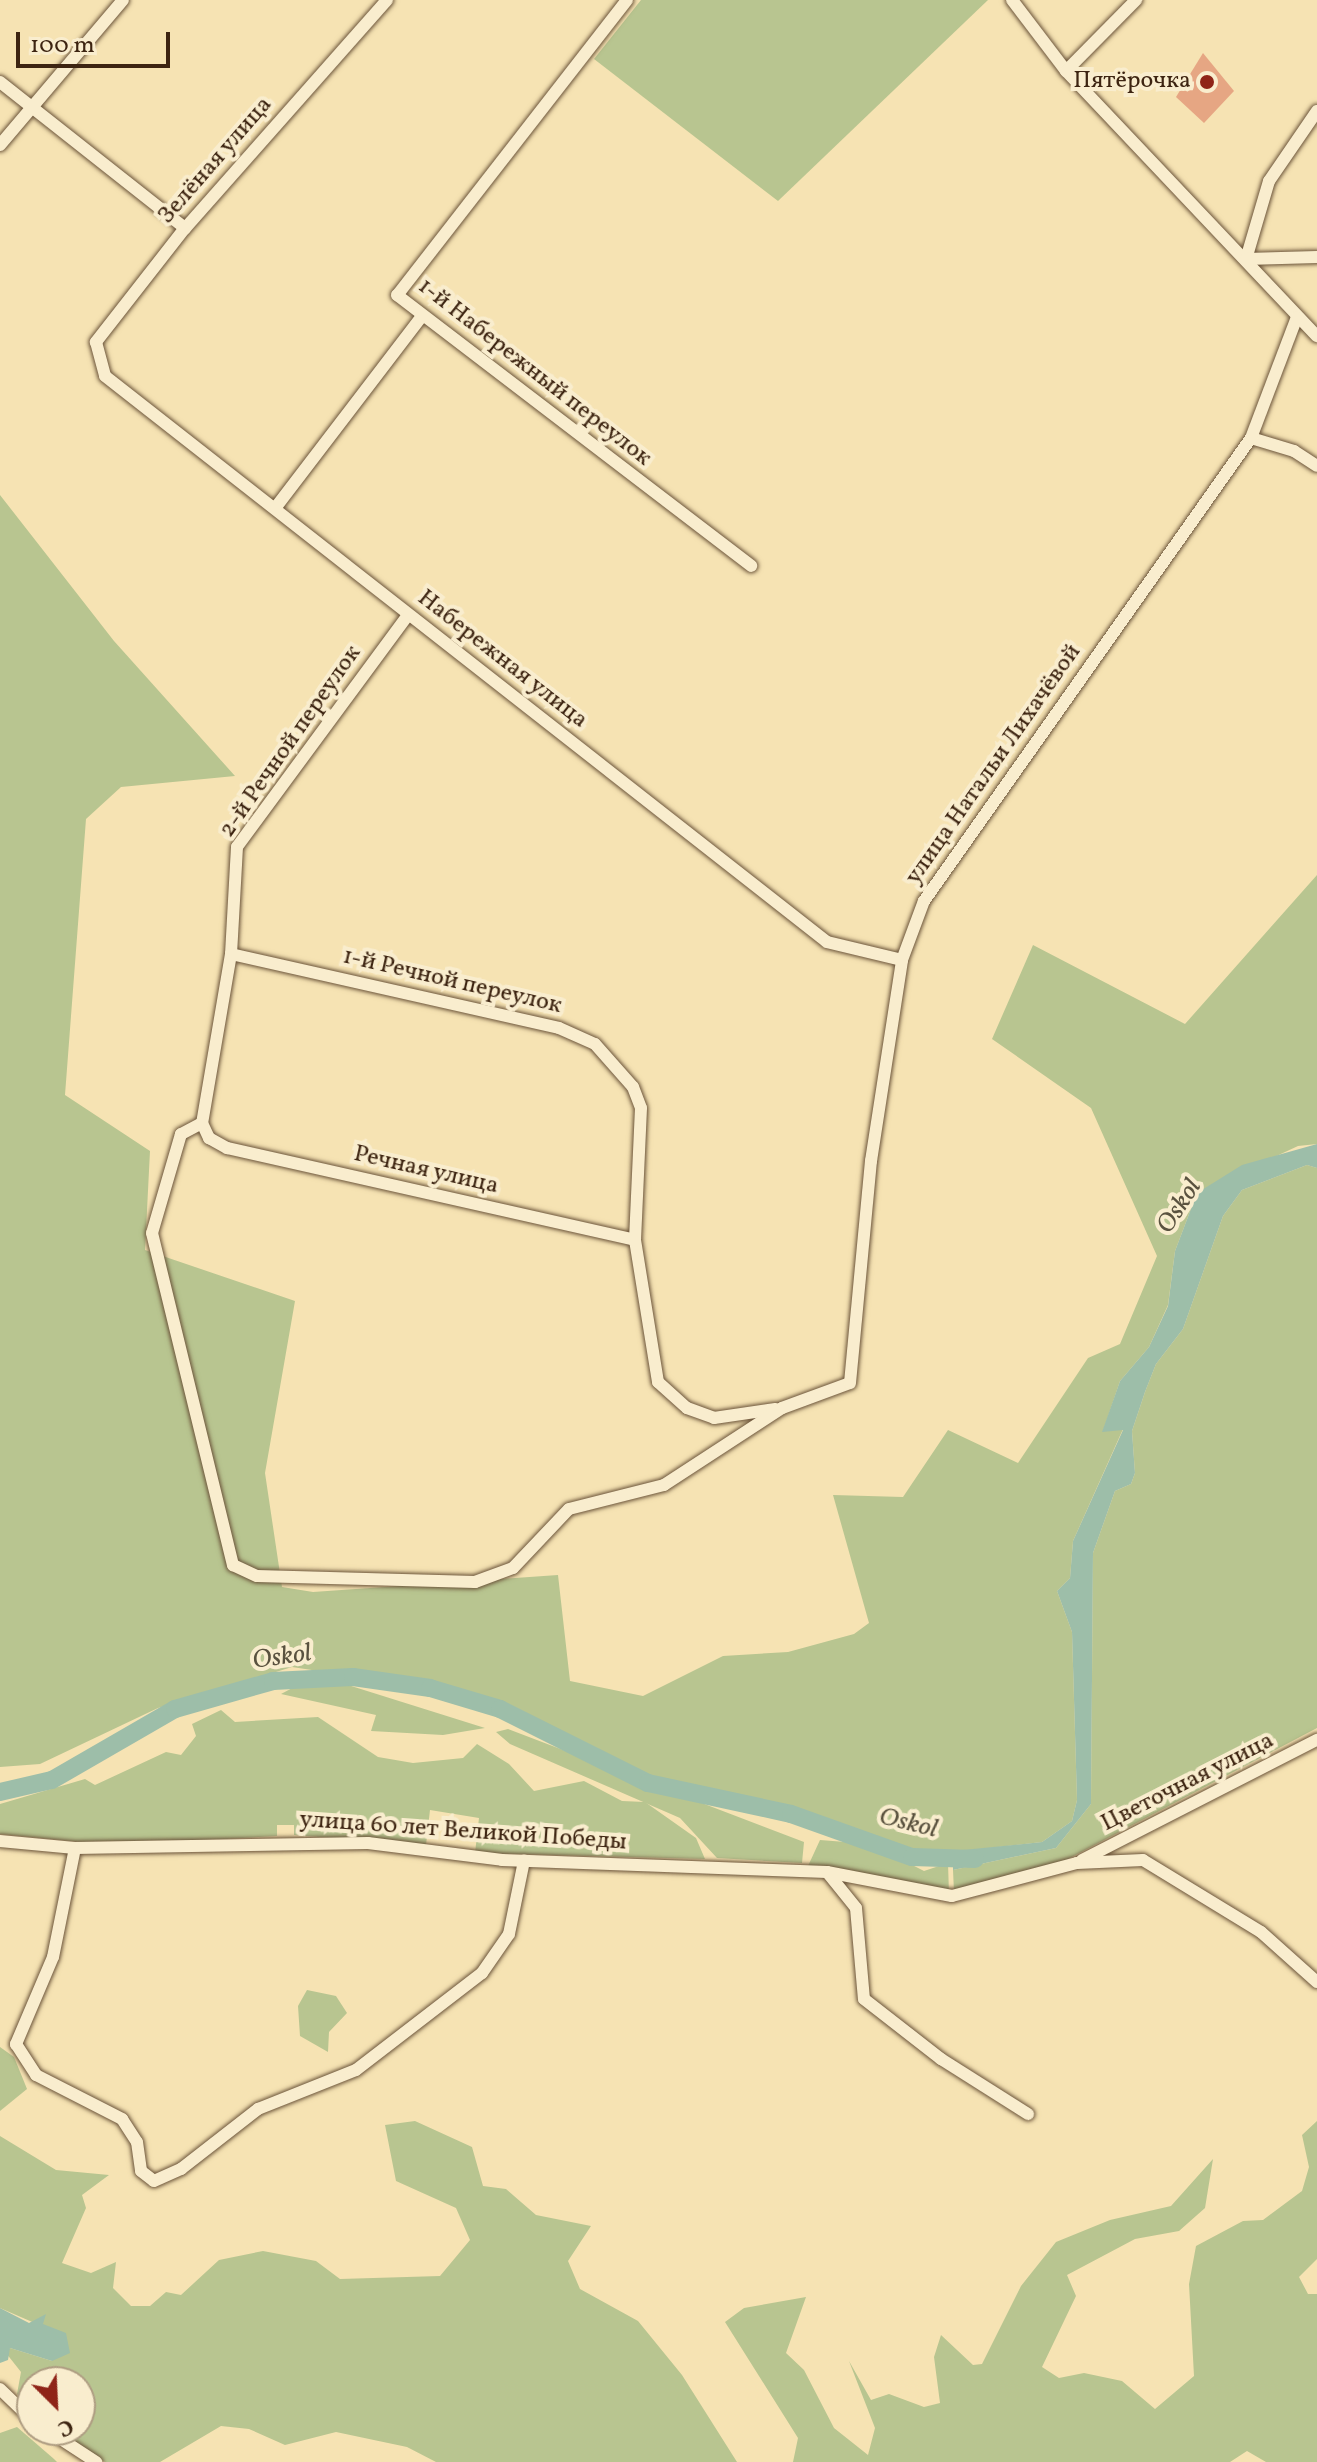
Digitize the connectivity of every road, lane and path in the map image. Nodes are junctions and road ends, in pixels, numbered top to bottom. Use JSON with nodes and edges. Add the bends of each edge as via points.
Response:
{"nodes":[{"id":1,"x":123,"y":0,"type":"edge"},
{"id":2,"x":387,"y":0,"type":"edge"},
{"id":3,"x":627,"y":0,"type":"edge"},
{"id":4,"x":1012,"y":0,"type":"edge"},
{"id":5,"x":1136,"y":0,"type":"edge"},
{"id":6,"x":1066,"y":71,"type":"junction"},
{"id":7,"x":0,"y":82,"type":"edge"},
{"id":8,"x":33,"y":106,"type":"junction"},
{"id":9,"x":1317,"y":111,"type":"edge"},
{"id":10,"x":0,"y":145,"type":"edge"},
{"id":11,"x":185,"y":228,"type":"junction"},
{"id":12,"x":1317,"y":257,"type":"edge"},
{"id":13,"x":1246,"y":259,"type":"junction"},
{"id":14,"x":422,"y":316,"type":"junction"},
{"id":15,"x":1297,"y":317,"type":"junction"},
{"id":16,"x":1317,"y":336,"type":"edge"},
{"id":17,"x":97,"y":359,"type":"joint"},
{"id":18,"x":1251,"y":438,"type":"junction"},
{"id":19,"x":1317,"y":466,"type":"edge"},
{"id":20,"x":276,"y":507,"type":"junction"},
{"id":21,"x":751,"y":566,"type":"dead end"},
{"id":22,"x":408,"y":615,"type":"junction"},
{"id":23,"x":231,"y":954,"type":"junction"},
{"id":24,"x":902,"y":960,"type":"junction"},
{"id":25,"x":202,"y":1123,"type":"junction"},
{"id":26,"x":635,"y":1240,"type":"junction"},
{"id":27,"x":782,"y":1408,"type":"junction"},
{"id":28,"x":1317,"y":1740,"type":"edge"},
{"id":29,"x":1134,"y":1835,"type":"junction"},
{"id":30,"x":0,"y":1841,"type":"edge"},
{"id":31,"x":75,"y":1848,"type":"junction"},
{"id":32,"x":1143,"y":1860,"type":"junction"},
{"id":33,"x":524,"y":1861,"type":"junction"},
{"id":34,"x":1077,"y":1863,"type":"junction"},
{"id":35,"x":827,"y":1872,"type":"junction"},
{"id":36,"x":1316,"y":1981,"type":"edge"},
{"id":37,"x":1028,"y":2114,"type":"dead end"},
{"id":38,"x":0,"y":2389,"type":"edge"},
{"id":39,"x":16,"y":2404,"type":"edge"},
{"id":40,"x":72,"y":2446,"type":"edge"},
{"id":41,"x":96,"y":2462,"type":"edge"}],
"edges":[{"from":1,"to":8,"type":"street"},
{"from":2,"to":11,"type":"street","name":"Зелёная улица"},
{"from":3,"to":14,"type":"street","name":"1-й Набережный переулок","via":[[397,295]]},
{"from":4,"to":6,"type":"street"},
{"from":5,"to":6,"type":"street"},
{"from":6,"to":13,"type":"street"},
{"from":7,"to":8,"type":"street"},
{"from":8,"to":10,"type":"street"},
{"from":8,"to":11,"type":"street"},
{"from":9,"to":13,"type":"street","via":[[1269,181]]},
{"from":11,"to":17,"type":"street","name":"Зелёная улица","via":[[96,342]]},
{"from":12,"to":13,"type":"street"},
{"from":13,"to":15,"type":"street"},
{"from":14,"to":20,"type":"street"},
{"from":14,"to":21,"type":"street","name":"1-й Набережный переулок"},
{"from":15,"to":16,"type":"street"},
{"from":15,"to":18,"type":"street","name":"улица Натальи Лихачёвой"},
{"from":17,"to":20,"type":"street","name":"Набережная улица","via":[[105,376]]},
{"from":18,"to":19,"type":"street","via":[[1294,451]]},
{"from":18,"to":24,"type":"street","name":"улица Натальи Лихачёвой","via":[[924,901]]},
{"from":20,"to":22,"type":"street","name":"Набережная улица"},
{"from":22,"to":23,"type":"street","name":"2-й Речной переулок","via":[[237,847]]},
{"from":22,"to":24,"type":"street","name":"Набережная улица","via":[[827,942]]},
{"from":23,"to":25,"type":"street","name":"2-й Речной переулок"},
{"from":23,"to":26,"type":"street","name":"1-й Речной переулок","via":[[559,1028],[595,1044],[633,1087],[641,1108]]},
{"from":24,"to":27,"type":"street","name":"улица Натальи Лихачёвой","via":[[871,1161],[850,1383]]},
{"from":25,"to":26,"type":"street","name":"Речная улица","via":[[209,1138],[227,1148]]},
{"from":25,"to":27,"type":"street","via":[[181,1134],[152,1233],[233,1565],[257,1576],[303,1581],[475,1582],[513,1568],[569,1509],[664,1485]]},
{"from":26,"to":27,"type":"street","name":"1-й Речной переулок","via":[[658,1382],[687,1408],[714,1418]]},
{"from":28,"to":29,"type":"street","name":"Цветочная улица"},
{"from":29,"to":32,"type":"street"},
{"from":29,"to":34,"type":"street","name":"Цветочная улица"},
{"from":30,"to":31,"type":"street","name":"улица 60 лет Великой Победы"},
{"from":31,"to":33,"type":"street","name":"улица 60 лет Великой Победы","via":[[354,1843]]},
{"from":31,"to":33,"type":"street","via":[[53,1957],[16,2044],[36,2075],[122,2119],[137,2142],[141,2171],[154,2181],[181,2169],[258,2109],[356,2070],[482,1973],[509,1934]]},
{"from":32,"to":34,"type":"street","name":"улица 60 лет Великой Победы"},
{"from":32,"to":36,"type":"street","via":[[1261,1932]]},
{"from":33,"to":35,"type":"street","name":"улица 60 лет Великой Победы"},
{"from":34,"to":35,"type":"street","name":"улица 60 лет Великой Победы","via":[[952,1896]]},
{"from":35,"to":37,"type":"street","via":[[856,1908],[864,1999],[941,2059]]},
{"from":38,"to":39,"type":"street"},
{"from":40,"to":41,"type":"street"}]}
